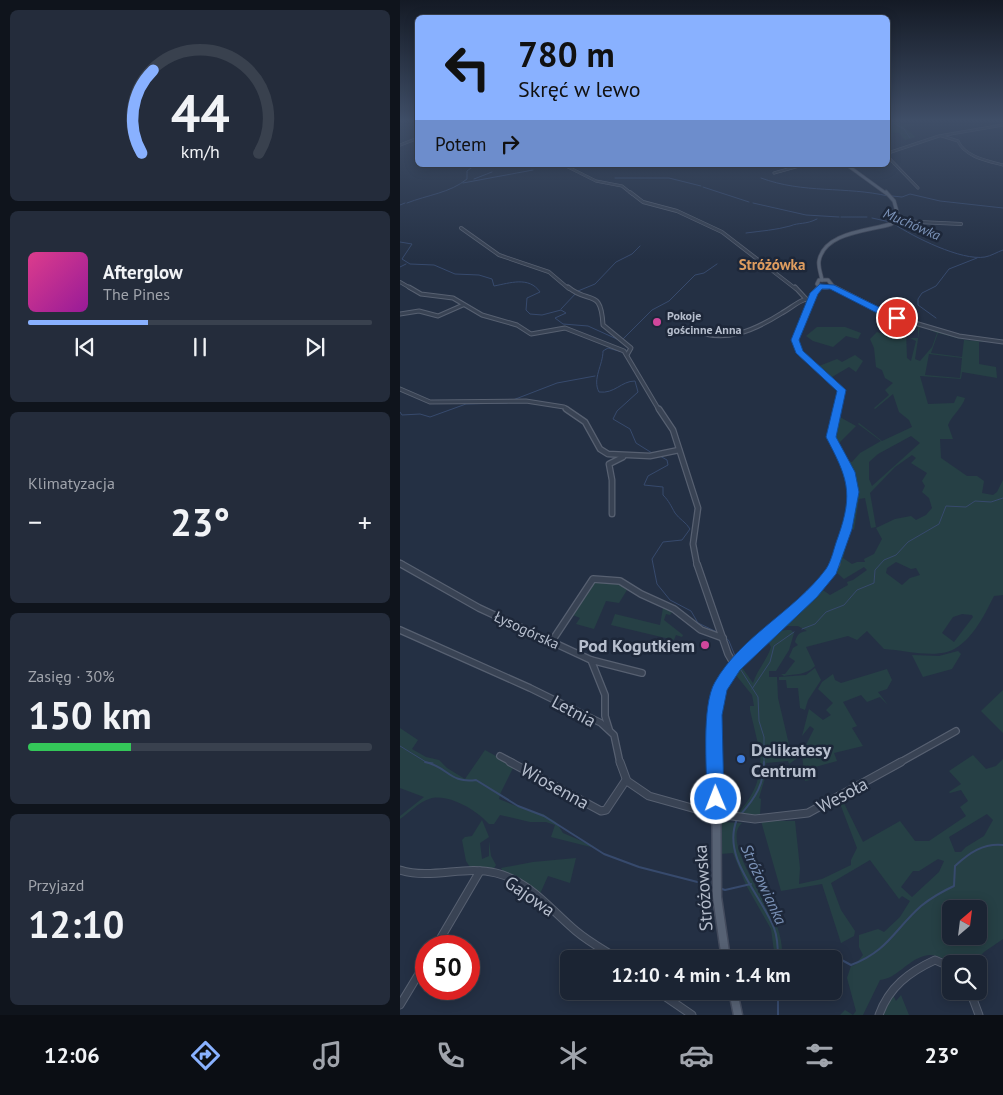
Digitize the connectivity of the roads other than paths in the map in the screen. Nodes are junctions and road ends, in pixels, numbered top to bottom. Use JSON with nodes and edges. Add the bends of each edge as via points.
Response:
{"nodes":[{"id":1,"x":897,"y":166,"type":"edge"},
{"id":2,"x":568,"y":167,"type":"edge"},
{"id":3,"x":794,"y":167,"type":"edge"},
{"id":4,"x":850,"y":167,"type":"edge"},
{"id":5,"x":774,"y":172,"type":"dead end"},
{"id":6,"x":918,"y":188,"type":"dead end"},
{"id":7,"x":895,"y":223,"type":"junction"},
{"id":8,"x":961,"y":224,"type":"dead end"},
{"id":9,"x":461,"y":228,"type":"dead end"},
{"id":10,"x":822,"y":280,"type":"junction"},
{"id":11,"x":400,"y":282,"type":"edge"},
{"id":12,"x":820,"y":286,"type":"junction"},
{"id":13,"x":831,"y":286,"type":"junction"},
{"id":14,"x":808,"y":300,"type":"junction"},
{"id":15,"x":463,"y":305,"type":"junction"},
{"id":16,"x":400,"y":314,"type":"edge"},
{"id":17,"x":693,"y":329,"type":"dead end"},
{"id":18,"x":1003,"y":342,"type":"edge"},
{"id":19,"x":624,"y":352,"type":"junction"},
{"id":20,"x":400,"y":389,"type":"edge"},
{"id":21,"x":679,"y":450,"type":"junction"},
{"id":22,"x":624,"y":456,"type":"junction"},
{"id":23,"x":612,"y":514,"type":"dead end"},
{"id":24,"x":400,"y":563,"type":"edge"},
{"id":25,"x":400,"y":630,"type":"edge"},
{"id":26,"x":721,"y":634,"type":"junction"},
{"id":27,"x":552,"y":641,"type":"junction"},
{"id":28,"x":591,"y":660,"type":"junction"},
{"id":29,"x":736,"y":665,"type":"junction"},
{"id":30,"x":642,"y":672,"type":"dead end"},
{"id":31,"x":609,"y":730,"type":"junction"},
{"id":32,"x":956,"y":731,"type":"dead end"},
{"id":33,"x":500,"y":756,"type":"dead end"},
{"id":34,"x":626,"y":780,"type":"junction"},
{"id":35,"x":716,"y":816,"type":"junction"},
{"id":36,"x":400,"y":870,"type":"edge"},
{"id":37,"x":480,"y":871,"type":"junction"},
{"id":38,"x":442,"y":935,"type":"edge"},
{"id":39,"x":605,"y":950,"type":"edge"},
{"id":40,"x":725,"y":950,"type":"edge"},
{"id":41,"x":942,"y":963,"type":"edge"},
{"id":42,"x":415,"y":980,"type":"edge"},
{"id":43,"x":670,"y":1000,"type":"edge"},
{"id":44,"x":735,"y":1000,"type":"edge"},
{"id":45,"x":973,"y":1000,"type":"edge"},
{"id":46,"x":400,"y":1005,"type":"edge"},
{"id":47,"x":692,"y":1015,"type":"edge"},
{"id":48,"x":738,"y":1015,"type":"edge"},
{"id":49,"x":879,"y":1015,"type":"edge"},
{"id":50,"x":979,"y":1015,"type":"edge"}],
"edges":[{"from":1,"to":6,"type":"street"},
{"from":2,"to":14,"type":"street","via":[[596,181],[622,186],[643,202],[677,211],[722,232],[791,283]]},
{"from":3,"to":5,"type":"street"},
{"from":4,"to":7,"type":"main road","via":[[890,196],[898,212]]},
{"from":7,"to":8,"type":"street"},
{"from":7,"to":10,"type":"main road","via":[[847,235],[831,244],[820,258]]},
{"from":9,"to":19,"type":"street","via":[[496,253],[549,272],[578,293],[595,299],[601,304],[602,322],[630,348]]},
{"from":10,"to":12,"type":"main road","via":[[817,282]]},
{"from":10,"to":13,"type":"main road","via":[[831,282]]},
{"from":11,"to":15,"type":"street","via":[[421,294],[449,297]]},
{"from":12,"to":13,"type":"main road"},
{"from":12,"to":14,"type":"main road"},
{"from":13,"to":18,"type":"street","via":[[888,315],[959,336]]},
{"from":14,"to":17,"type":"street","via":[[797,302],[750,329],[712,337]]},
{"from":14,"to":29,"type":"main road","name":"Stróżowska","via":[[795,335],[796,345],[805,358],[842,390],[831,437],[849,472],[852,502],[832,570]]},
{"from":15,"to":16,"type":"street","via":[[438,316],[419,311]]},
{"from":15,"to":19,"type":"street","via":[[486,317],[517,325],[531,334],[565,328]]},
{"from":19,"to":21,"type":"street","via":[[673,430]]},
{"from":20,"to":22,"type":"street","via":[[430,402],[540,402],[569,408],[585,422],[600,449],[608,454]]},
{"from":21,"to":22,"type":"street","via":[[652,456]]},
{"from":21,"to":26,"type":"street","via":[[698,508],[693,544],[695,558]]},
{"from":22,"to":23,"type":"street","via":[[609,464]]},
{"from":24,"to":27,"type":"street","name":"Łysogórska","via":[[479,608]]},
{"from":25,"to":31,"type":"street","name":"Letnia","via":[[557,700]]},
{"from":26,"to":27,"type":"street","via":[[701,630],[674,609],[620,581],[593,579]]},
{"from":26,"to":29,"type":"street"},
{"from":27,"to":28,"type":"street","name":"Łysogórska"},
{"from":28,"to":30,"type":"street","name":"Łysogórska"},
{"from":28,"to":31,"type":"street","via":[[606,695],[605,716]]},
{"from":29,"to":35,"type":"main road","name":"Stróżowska","via":[[720,688],[716,702]]},
{"from":31,"to":34,"type":"street","name":"Letnia","via":[[620,745],[620,765]]},
{"from":32,"to":35,"type":"street","name":"Wesoła","via":[[808,813],[747,820]]},
{"from":33,"to":34,"type":"street","name":"Wiosenna","via":[[601,811],[606,810]]},
{"from":34,"to":35,"type":"street","via":[[641,793]]},
{"from":35,"to":40,"type":"main road","name":"Stróżowska","via":[[718,906]]},
{"from":36,"to":37,"type":"street","name":"Gajowa","via":[[431,875]]},
{"from":37,"to":38,"type":"street"},
{"from":37,"to":39,"type":"street","name":"Gajowa","via":[[496,873],[521,885]]},
{"from":41,"to":49,"type":"street","via":[[935,960],[900,980],[889,991]]},
{"from":42,"to":46,"type":"street"},
{"from":43,"to":47,"type":"street"},
{"from":44,"to":48,"type":"main road"},
{"from":45,"to":50,"type":"street"}]}
